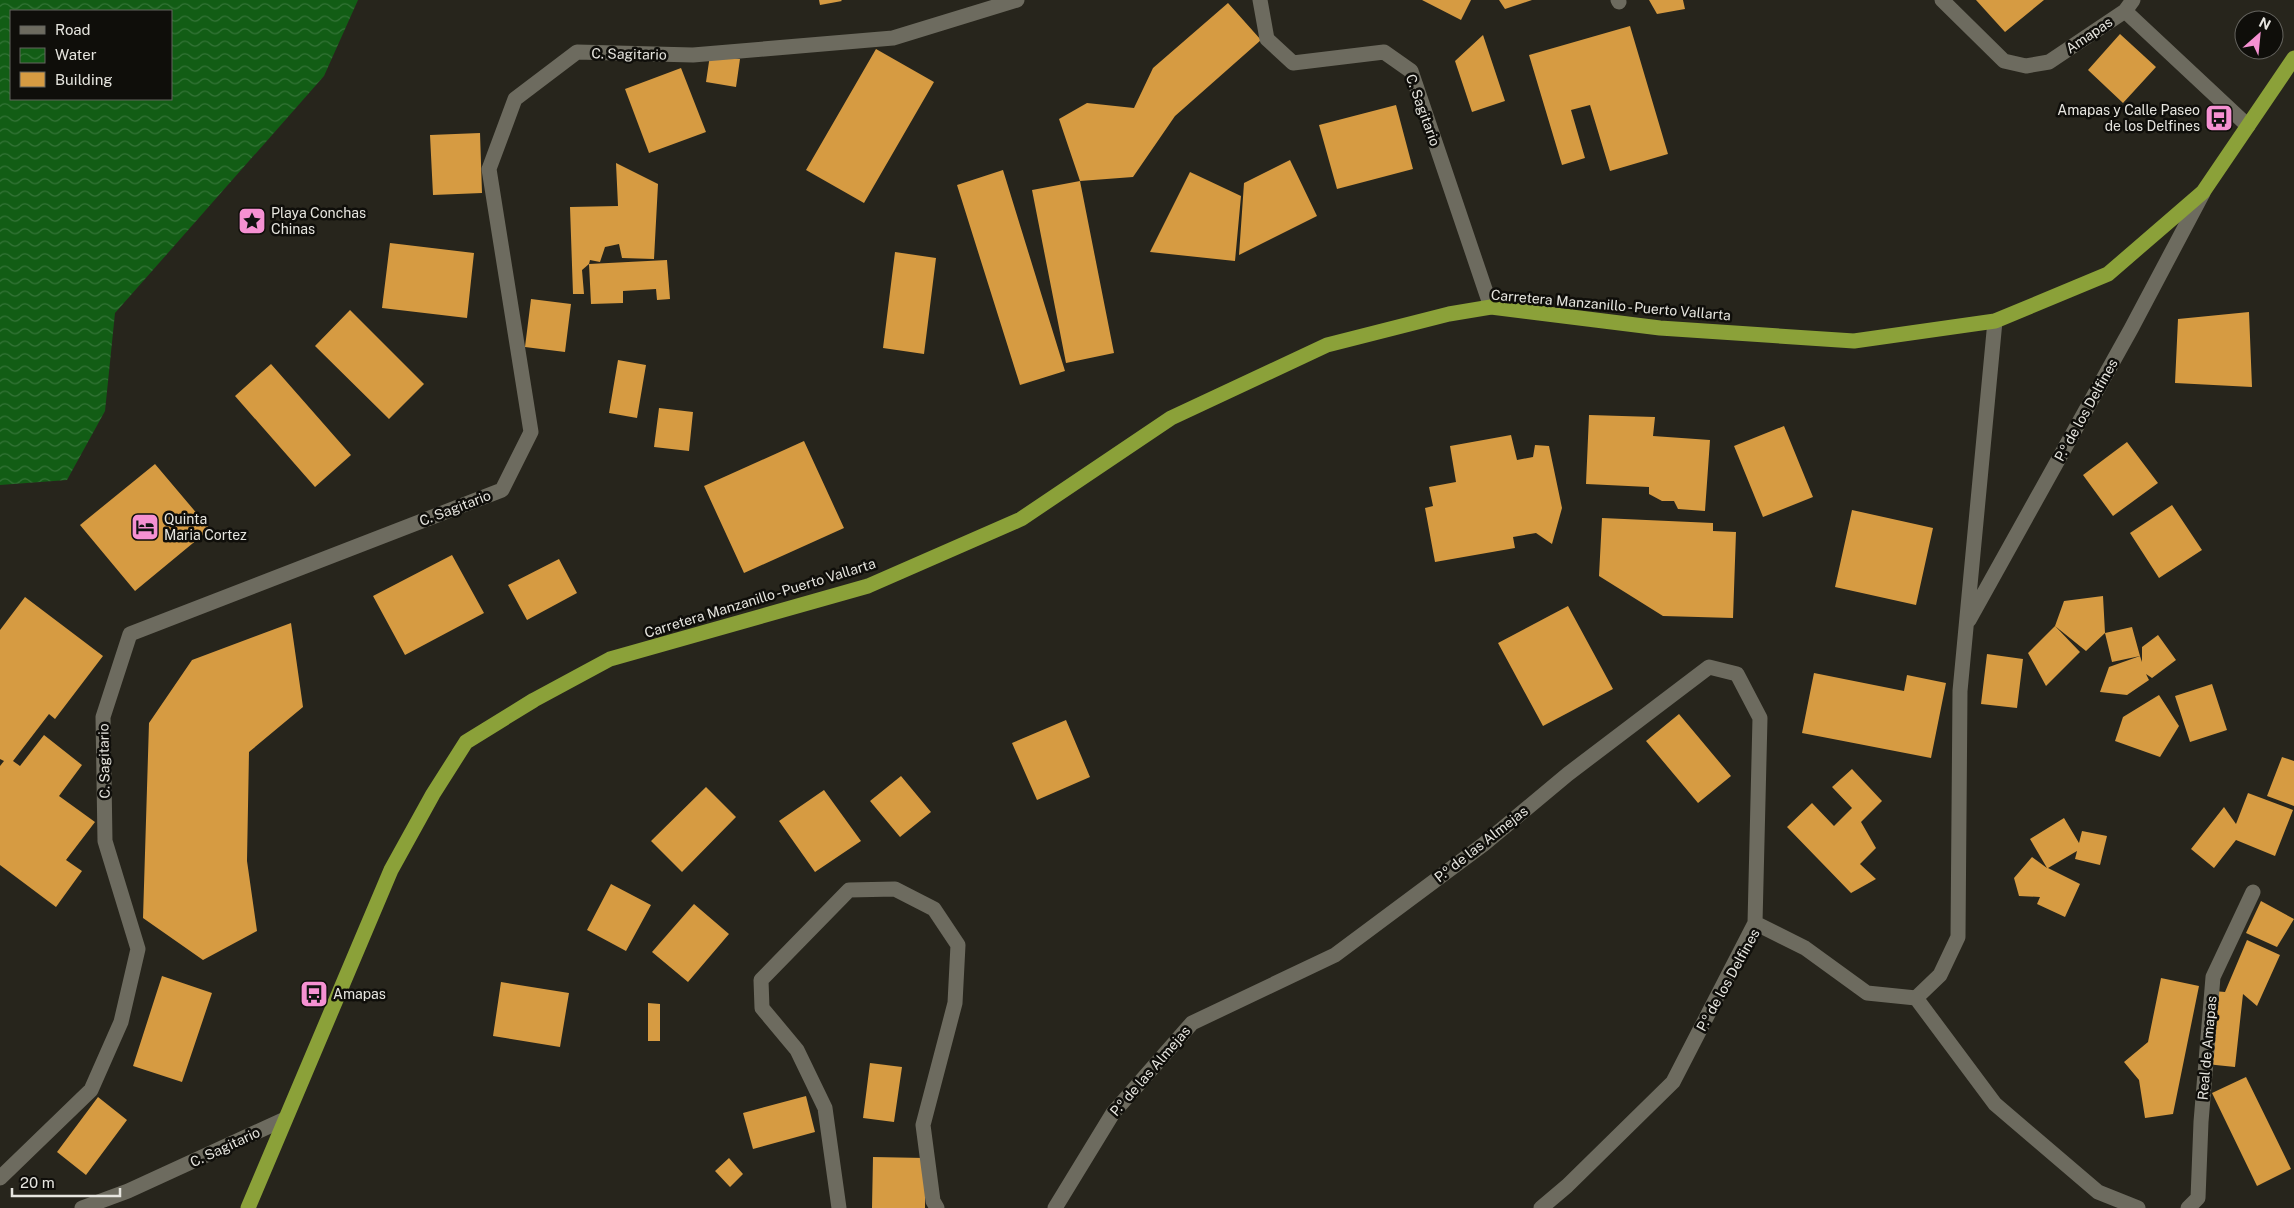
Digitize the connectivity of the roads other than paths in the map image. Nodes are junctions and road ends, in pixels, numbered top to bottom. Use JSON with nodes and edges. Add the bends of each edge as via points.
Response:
{"nodes":[{"id":1,"x":1017,"y":0,"type":"edge"},
{"id":2,"x":1260,"y":0,"type":"edge"},
{"id":3,"x":1942,"y":0,"type":"edge"},
{"id":4,"x":2129,"y":5,"type":"edge"},
{"id":5,"x":2294,"y":58,"type":"edge"},
{"id":6,"x":2248,"y":126,"type":"junction"},
{"id":7,"x":2204,"y":192,"type":"junction"},
{"id":8,"x":1491,"y":307,"type":"junction"},
{"id":9,"x":1995,"y":321,"type":"junction"},
{"id":10,"x":1966,"y":625,"type":"junction"},
{"id":11,"x":2253,"y":892,"type":"dead end"},
{"id":12,"x":1755,"y":923,"type":"junction"},
{"id":13,"x":1916,"y":998,"type":"junction"},
{"id":14,"x":285,"y":1119,"type":"junction"},
{"id":15,"x":0,"y":1178,"type":"edge"},
{"id":16,"x":82,"y":1208,"type":"edge"},
{"id":17,"x":248,"y":1208,"type":"edge"},
{"id":18,"x":839,"y":1208,"type":"edge"},
{"id":19,"x":937,"y":1208,"type":"edge"},
{"id":20,"x":1055,"y":1208,"type":"edge"},
{"id":21,"x":1541,"y":1208,"type":"edge"},
{"id":22,"x":2138,"y":1208,"type":"edge"},
{"id":23,"x":2188,"y":1208,"type":"edge"}],
"edges":[{"from":1,"to":15,"type":"street","name":"C. Sagitario","via":[[893,38],[693,55],[577,52],[514,99],[489,169],[530,432],[502,490],[130,634],[103,716],[105,841],[138,949],[121,1022],[91,1090]]},
{"from":2,"to":8,"type":"street","name":"C. Sagitario","via":[[1267,39],[1293,63],[1384,52],[1411,71]]},
{"from":3,"to":4,"type":"street","name":"Amapas","via":[[2004,61],[2026,66],[2048,62]]},
{"from":4,"to":6,"type":"street","name":"Amapas"},
{"from":5,"to":6,"type":"highway","name":"Carretera Manzanillo - Puerto Vallarta"},
{"from":6,"to":7,"type":"highway","name":"Carretera Manzanillo - Puerto Vallarta"},
{"from":7,"to":9,"type":"highway","name":"Carretera Manzanillo - Puerto Vallarta","via":[[2108,274]]},
{"from":7,"to":10,"type":"street","name":"P.º de los Delfines"},
{"from":8,"to":9,"type":"highway","name":"Carretera Manzanillo - Puerto Vallarta","via":[[1660,328],[1854,341]]},
{"from":8,"to":14,"type":"highway","name":"Carretera Manzanillo - Puerto Vallarta","via":[[1449,314],[1327,345],[1171,418],[1021,519],[868,586],[610,659],[466,742],[391,870]]},
{"from":9,"to":10,"type":"street","name":"P.º de los Delfines"},
{"from":10,"to":13,"type":"street","name":"P.º de los Delfines","via":[[1960,691],[1958,937],[1940,975]]},
{"from":11,"to":23,"type":"street","name":"Real de Amapas","via":[[2213,977],[2198,1198]]},
{"from":12,"to":13,"type":"street","name":"P.º de los Delfines","via":[[1805,948],[1867,993]]},
{"from":12,"to":20,"type":"street","name":"P.º de las Almejas","via":[[1760,718],[1736,674],[1709,667],[1568,774],[1484,844],[1334,955],[1192,1023],[1113,1113]]},
{"from":12,"to":21,"type":"street","name":"P.º de los Delfines","via":[[1673,1082]]},
{"from":13,"to":22,"type":"street","via":[[1995,1104],[2098,1192]]},
{"from":14,"to":16,"type":"street","name":"C. Sagitario","via":[[128,1192]]},
{"from":14,"to":17,"type":"highway","name":"Carretera Manzanillo - Puerto Vallarta"},
{"from":18,"to":19,"type":"street","via":[[825,1108],[797,1050],[762,1008],[761,980],[849,890],[895,889],[934,909],[958,945],[955,1002],[923,1125],[933,1201]]}]}
